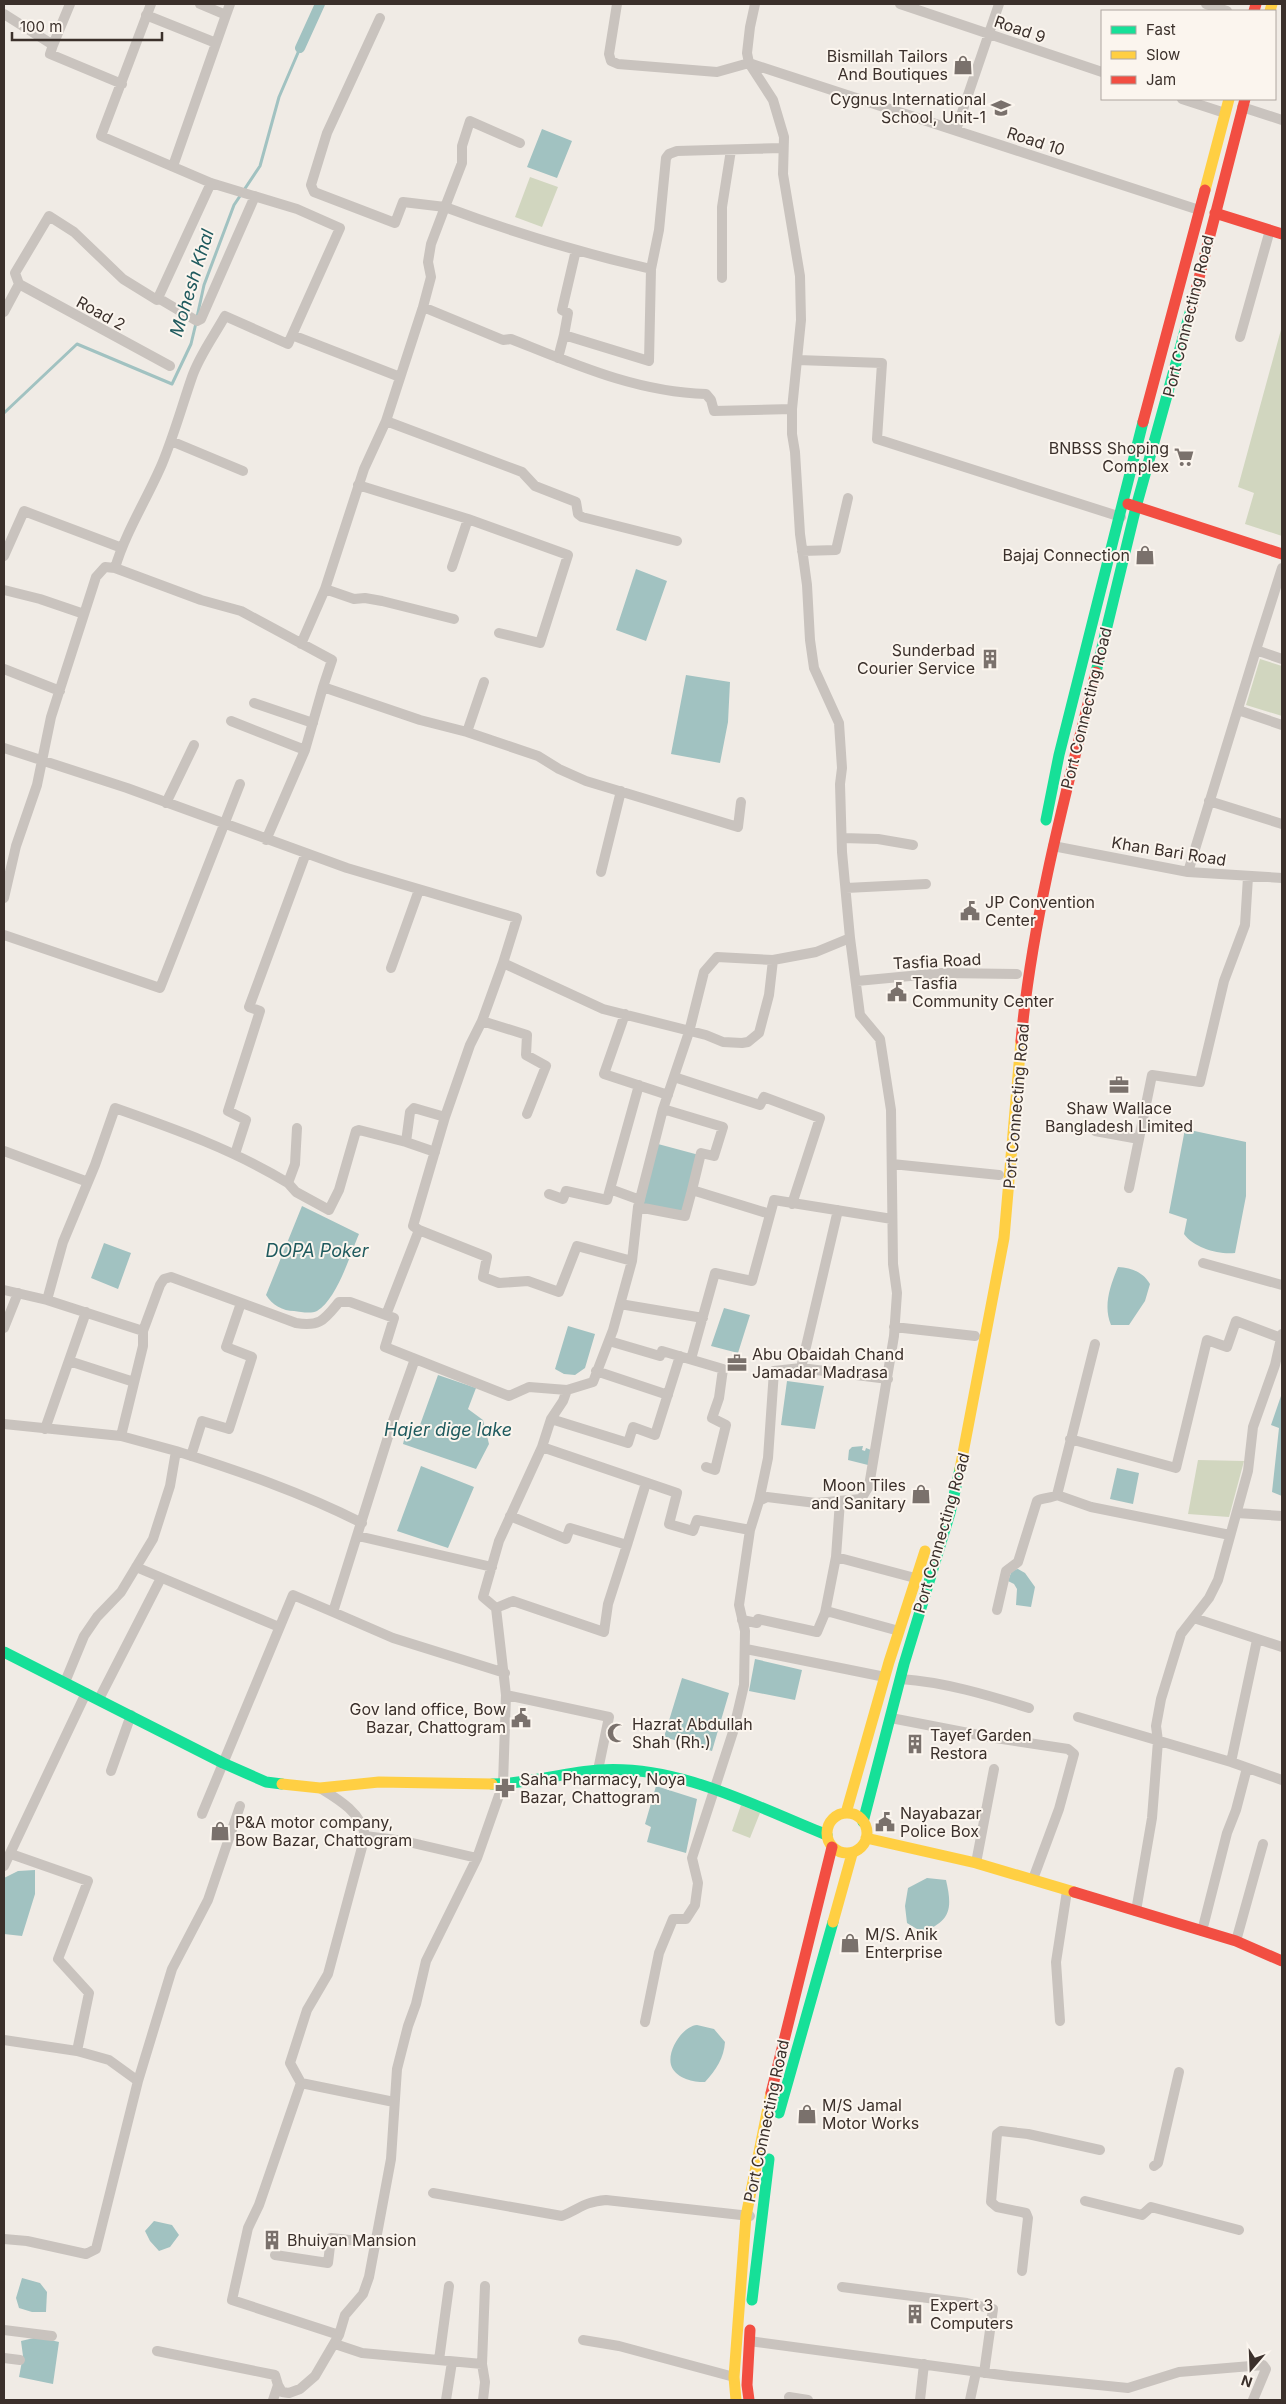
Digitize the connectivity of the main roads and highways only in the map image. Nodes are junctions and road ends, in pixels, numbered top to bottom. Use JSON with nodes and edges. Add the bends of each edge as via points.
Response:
{"nodes":[{"id":1,"x":1229,"y":100,"type":"edge"},
{"id":2,"x":1244,"y":103,"type":"edge"},
{"id":3,"x":1215,"y":213,"type":"junction"},
{"id":4,"x":1282,"y":234,"type":"edge"},
{"id":5,"x":1122,"y":502,"type":"junction"},
{"id":6,"x":1136,"y":507,"type":"junction"},
{"id":7,"x":1282,"y":554,"type":"edge"},
{"id":8,"x":1044,"y":828,"type":"dead end"},
{"id":9,"x":1034,"y":882,"type":"dead end"},
{"id":10,"x":4,"y":1652,"type":"edge"},
{"id":11,"x":846,"y":1813,"type":"junction"},
{"id":12,"x":863,"y":1822,"type":"junction"},
{"id":13,"x":827,"y":1835,"type":"junction"},
{"id":14,"x":866,"y":1838,"type":"junction"},
{"id":15,"x":832,"y":1847,"type":"junction"},
{"id":16,"x":852,"y":1854,"type":"junction"},
{"id":17,"x":1282,"y":1962,"type":"edge"},
{"id":18,"x":736,"y":2400,"type":"edge"},
{"id":19,"x":748,"y":2400,"type":"edge"}],
"edges":[{"from":1,"to":5,"type":"main road","name":"Port Connecting Road"},
{"from":2,"to":3,"type":"main road","name":"Port Connecting Road"},
{"from":3,"to":4,"type":"main road"},
{"from":3,"to":6,"type":"main road","name":"Port Connecting Road"},
{"from":5,"to":6,"type":"main road"},
{"from":5,"to":8,"type":"main road","name":"Port Connecting Road"},
{"from":6,"to":7,"type":"main road"},
{"from":6,"to":12,"type":"main road","name":"Port Connecting Road","via":[[1053,846],[1024,1013],[1004,1238],[958,1482]]},
{"from":9,"to":11,"type":"main road","name":"Port Connecting Road","via":[[1017,974],[989,1260],[949,1479],[941,1511],[898,1631]]},
{"from":10,"to":13,"type":"main road","via":[[222,1763],[266,1782],[320,1788],[379,1782],[502,1784],[598,1770],[653,1771],[713,1789]]},
{"from":11,"to":12,"type":"main road","via":[[859,1817]]},
{"from":11,"to":13,"type":"main road","via":[[834,1818]]},
{"from":12,"to":14,"type":"main road"},
{"from":13,"to":15,"type":"main road"},
{"from":14,"to":16,"type":"main road"},
{"from":14,"to":17,"type":"main road","via":[[1033,1879],[1236,1941]]},
{"from":15,"to":16,"type":"main road"},
{"from":15,"to":18,"type":"main road","name":"Port Connecting Road","via":[[778,2060],[746,2216],[734,2377]]},
{"from":16,"to":19,"type":"main road","name":"Port Connecting Road","via":[[772,2144],[751,2318]]}]}
